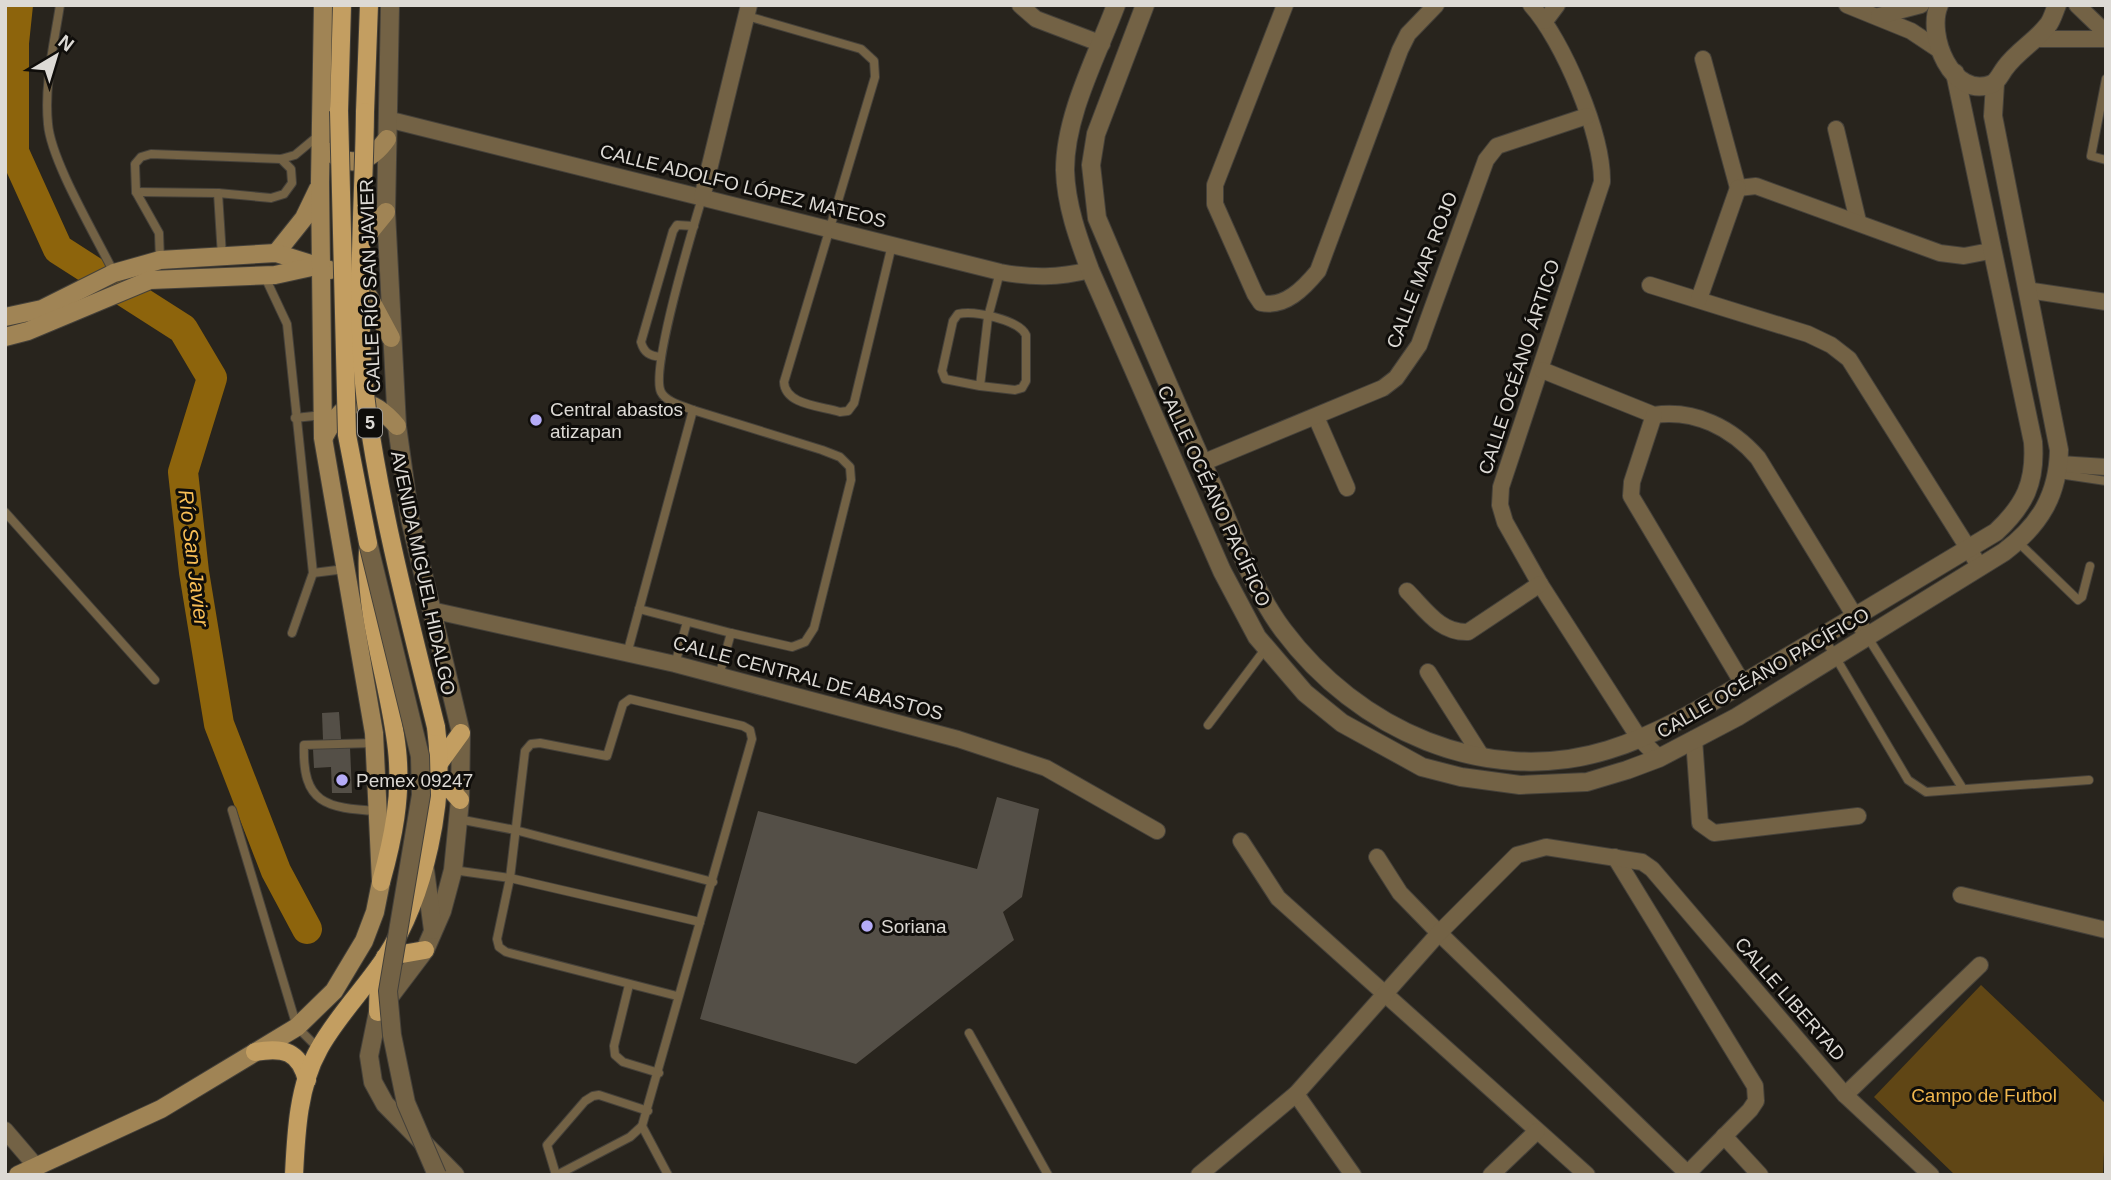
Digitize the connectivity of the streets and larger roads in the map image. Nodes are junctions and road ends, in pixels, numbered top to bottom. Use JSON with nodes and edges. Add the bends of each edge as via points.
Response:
{"nodes":[{"id":1,"x":323,"y":5,"type":"edge"},
{"id":2,"x":342,"y":5,"type":"edge"},
{"id":3,"x":369,"y":5,"type":"edge"},
{"id":4,"x":390,"y":5,"type":"edge"},
{"id":5,"x":1116,"y":5,"type":"edge"},
{"id":6,"x":1145,"y":5,"type":"edge"},
{"id":7,"x":1285,"y":5,"type":"edge"},
{"id":8,"x":1436,"y":5,"type":"edge"},
{"id":9,"x":1531,"y":5,"type":"edge"},
{"id":10,"x":1557,"y":5,"type":"edge"},
{"id":11,"x":1847,"y":5,"type":"edge"},
{"id":12,"x":1921,"y":5,"type":"edge"},
{"id":13,"x":1939,"y":5,"type":"edge"},
{"id":14,"x":2057,"y":5,"type":"edge"},
{"id":15,"x":2077,"y":5,"type":"edge"},
{"id":16,"x":1022,"y":8,"type":"edge"},
{"id":17,"x":748,"y":10,"type":"edge"},
{"id":18,"x":1880,"y":16,"type":"junction"},
{"id":19,"x":1545,"y":21,"type":"junction"},
{"id":20,"x":2106,"y":33,"type":"edge"},
{"id":21,"x":2034,"y":39,"type":"junction"},
{"id":22,"x":2106,"y":39,"type":"edge"},
{"id":23,"x":1102,"y":44,"type":"junction"},
{"id":24,"x":1938,"y":49,"type":"junction"},
{"id":25,"x":1703,"y":59,"type":"dead end"},
{"id":26,"x":1955,"y":73,"type":"junction"},
{"id":27,"x":1995,"y":83,"type":"junction"},
{"id":28,"x":1587,"y":116,"type":"junction"},
{"id":29,"x":387,"y":119,"type":"junction"},
{"id":30,"x":1836,"y":129,"type":"dead end"},
{"id":31,"x":320,"y":134,"type":"junction"},
{"id":32,"x":387,"y":139,"type":"junction"},
{"id":33,"x":320,"y":182,"type":"junction"},
{"id":34,"x":1738,"y":188,"type":"junction"},
{"id":35,"x":702,"y":198,"type":"junction"},
{"id":36,"x":386,"y":212,"type":"junction"},
{"id":37,"x":1858,"y":221,"type":"junction"},
{"id":38,"x":1990,"y":251,"type":"junction"},
{"id":39,"x":276,"y":253,"type":"junction"},
{"id":40,"x":321,"y":265,"type":"junction"},
{"id":41,"x":1090,"y":270,"type":"junction"},
{"id":42,"x":1650,"y":285,"type":"dead end"},
{"id":43,"x":2027,"y":290,"type":"junction"},
{"id":44,"x":1699,"y":299,"type":"junction"},
{"id":45,"x":2106,"y":303,"type":"edge"},
{"id":46,"x":2031,"y":311,"type":"junction"},
{"id":47,"x":2006,"y":316,"type":"junction"},
{"id":48,"x":5,"y":317,"type":"edge"},
{"id":49,"x":5,"y":337,"type":"edge"},
{"id":50,"x":391,"y":338,"type":"junction"},
{"id":51,"x":1542,"y":370,"type":"junction"},
{"id":52,"x":1654,"y":415,"type":"junction"},
{"id":53,"x":1316,"y":417,"type":"junction"},
{"id":54,"x":397,"y":425,"type":"junction"},
{"id":55,"x":323,"y":438,"type":"junction"},
{"id":56,"x":1202,"y":463,"type":"junction"},
{"id":57,"x":2106,"y":467,"type":"edge"},
{"id":58,"x":2059,"y":469,"type":"junction"},
{"id":59,"x":1347,"y":488,"type":"dead end"},
{"id":60,"x":368,"y":543,"type":"junction"},
{"id":61,"x":1969,"y":548,"type":"junction"},
{"id":62,"x":1980,"y":567,"type":"junction"},
{"id":63,"x":1540,"y":584,"type":"junction"},
{"id":64,"x":1407,"y":591,"type":"dead end"},
{"id":65,"x":431,"y":610,"type":"junction"},
{"id":66,"x":1856,"y":617,"type":"junction"},
{"id":67,"x":1867,"y":636,"type":"junction"},
{"id":68,"x":1428,"y":672,"type":"dead end"},
{"id":69,"x":1743,"y":684,"type":"junction"},
{"id":70,"x":460,"y":733,"type":"junction"},
{"id":71,"x":1639,"y":738,"type":"junction"},
{"id":72,"x":1695,"y":739,"type":"junction"},
{"id":73,"x":1482,"y":757,"type":"junction"},
{"id":74,"x":1659,"y":758,"type":"junction"},
{"id":75,"x":437,"y":770,"type":"junction"},
{"id":76,"x":460,"y":800,"type":"junction"},
{"id":77,"x":1858,"y":816,"type":"dead end"},
{"id":78,"x":1157,"y":831,"type":"dead end"},
{"id":79,"x":1241,"y":841,"type":"dead end"},
{"id":80,"x":1377,"y":857,"type":"dead end"},
{"id":81,"x":1615,"y":857,"type":"junction"},
{"id":82,"x":425,"y":870,"type":"junction"},
{"id":83,"x":381,"y":882,"type":"junction"},
{"id":84,"x":1961,"y":895,"type":"dead end"},
{"id":85,"x":2106,"y":930,"type":"edge"},
{"id":86,"x":1438,"y":933,"type":"junction"},
{"id":87,"x":433,"y":934,"type":"junction"},
{"id":88,"x":425,"y":950,"type":"junction"},
{"id":89,"x":382,"y":961,"type":"junction"},
{"id":90,"x":1980,"y":965,"type":"dead end"},
{"id":91,"x":1383,"y":994,"type":"junction"},
{"id":92,"x":378,"y":1012,"type":"junction"},
{"id":93,"x":255,"y":1052,"type":"junction"},
{"id":94,"x":307,"y":1080,"type":"junction"},
{"id":95,"x":1296,"y":1094,"type":"junction"},
{"id":96,"x":1845,"y":1095,"type":"junction"},
{"id":97,"x":5,"y":1130,"type":"edge"},
{"id":98,"x":1537,"y":1131,"type":"junction"},
{"id":99,"x":1724,"y":1136,"type":"junction"},
{"id":100,"x":35,"y":1165,"type":"junction"},
{"id":101,"x":1687,"y":1174,"type":"edge"},
{"id":102,"x":18,"y":1175,"type":"edge"},
{"id":103,"x":294,"y":1175,"type":"edge"},
{"id":104,"x":437,"y":1175,"type":"edge"},
{"id":105,"x":455,"y":1175,"type":"edge"},
{"id":106,"x":1199,"y":1175,"type":"edge"},
{"id":107,"x":1353,"y":1175,"type":"edge"},
{"id":108,"x":1491,"y":1175,"type":"edge"},
{"id":109,"x":1587,"y":1175,"type":"edge"},
{"id":110,"x":1760,"y":1175,"type":"edge"},
{"id":111,"x":1931,"y":1175,"type":"edge"}],
"edges":[{"from":1,"to":31,"type":"main road"},
{"from":2,"to":60,"type":"main road","number":"5","bridge":true,"via":[[339,111],[346,435]]},
{"from":3,"to":75,"type":"main road","name":"AVENIDA MIGUEL HIDALGO","number":"5","bridge":true,"via":[[362,317],[367,408],[406,605],[436,727]]},
{"from":4,"to":29,"type":"street","name":"CALLE RÍO SAN JAVIER"},
{"from":5,"to":23,"type":"street","name":"CALLE OCÉANO PACÍFICO"},
{"from":6,"to":56,"type":"street","name":"CALLE OCÉANO PACÍFICO","via":[[1096,134],[1091,165],[1097,218]]},
{"from":7,"to":8,"type":"street","via":[[1215,186],[1215,204],[1255,294],[1261,303],[1272,305],[1300,292],[1318,271],[1400,50],[1408,34]]},
{"from":9,"to":19,"type":"street","name":"CALLE OCÉANO ÁRTICO"},
{"from":10,"to":19,"type":"street"},
{"from":11,"to":18,"type":"street"},
{"from":12,"to":18,"type":"street"},
{"from":13,"to":24,"type":"street","via":[[1934,27]]},
{"from":14,"to":21,"type":"street","via":[[2049,24]]},
{"from":15,"to":20,"type":"street"},
{"from":16,"to":23,"type":"street"},
{"from":17,"to":35,"type":"street"},
{"from":18,"to":24,"type":"street"},
{"from":19,"to":28,"type":"street","name":"CALLE OCÉANO ÁRTICO","via":[[1579,89]]},
{"from":21,"to":22,"type":"street"},
{"from":21,"to":27,"type":"street"},
{"from":23,"to":41,"type":"street","name":"CALLE OCÉANO PACÍFICO","via":[[1073,121],[1065,170],[1073,225]]},
{"from":24,"to":26,"type":"street"},
{"from":25,"to":34,"type":"street"},
{"from":26,"to":27,"type":"street","via":[[1974,85]]},
{"from":26,"to":38,"type":"street","name":"CALLE OCÉANO PACÍFICO"},
{"from":27,"to":43,"type":"street","name":"CALLE OCÉANO PACÍFICO","via":[[1993,116]]},
{"from":28,"to":51,"type":"street","name":"CALLE OCÉANO ÁRTICO","via":[[1603,165],[1602,183]]},
{"from":28,"to":53,"type":"street","name":"CALLE MAR ROJO","via":[[1497,146],[1486,160],[1419,345],[1408,363],[1383,388]]},
{"from":29,"to":32,"type":"street","name":"CALLE RÍO SAN JAVIER"},
{"from":29,"to":35,"type":"street","name":"CALLE ADOLFO LÓPEZ MATEOS"},
{"from":30,"to":37,"type":"street"},
{"from":31,"to":32,"type":"main road","via":[[329,152],[349,162],[372,158]]},
{"from":31,"to":33,"type":"main road"},
{"from":32,"to":36,"type":"street","name":"CALLE RÍO SAN JAVIER"},
{"from":33,"to":39,"type":"main road","via":[[304,218]]},
{"from":33,"to":40,"type":"main road"},
{"from":34,"to":37,"type":"street","via":[[1756,186]]},
{"from":34,"to":44,"type":"street"},
{"from":35,"to":41,"type":"street","name":"CALLE ADOLFO LÓPEZ MATEOS","via":[[1000,272],[1033,278]]},
{"from":36,"to":40,"type":"main road","via":[[351,253]]},
{"from":36,"to":50,"type":"street","name":"CALLE RÍO SAN JAVIER"},
{"from":37,"to":38,"type":"street","via":[[1940,253],[1964,256]]},
{"from":38,"to":47,"type":"street","name":"CALLE OCÉANO PACÍFICO"},
{"from":39,"to":40,"type":"main road"},
{"from":39,"to":48,"type":"main road","via":[[160,260],[113,273],[42,309]]},
{"from":40,"to":49,"type":"main road","via":[[264,275],[168,278],[132,286]]},
{"from":40,"to":50,"type":"main road","via":[[369,297]]},
{"from":40,"to":55,"type":"main road"},
{"from":41,"to":74,"type":"street","name":"CALLE OCÉANO PACÍFICO","via":[[1222,571],[1265,648],[1305,693],[1342,723],[1422,767],[1503,785],[1587,782]]},
{"from":42,"to":44,"type":"street"},
{"from":43,"to":45,"type":"street"},
{"from":43,"to":46,"type":"street","name":"CALLE OCÉANO PACÍFICO"},
{"from":44,"to":61,"type":"street","via":[[1808,334],[1849,359]]},
{"from":46,"to":47,"type":"street"},
{"from":46,"to":58,"type":"street","name":"CALLE OCÉANO PACÍFICO"},
{"from":47,"to":61,"type":"street","name":"CALLE OCÉANO PACÍFICO","via":[[2035,467],[2028,495],[2015,514]]},
{"from":50,"to":54,"type":"street","name":"CALLE RÍO SAN JAVIER"},
{"from":51,"to":52,"type":"street"},
{"from":51,"to":63,"type":"street","name":"CALLE OCÉANO ÁRTICO","via":[[1501,487],[1500,505]]},
{"from":52,"to":66,"type":"street","via":[[1691,415],[1745,443]]},
{"from":52,"to":69,"type":"street","via":[[1632,482],[1632,496]]},
{"from":53,"to":56,"type":"street","name":"CALLE MAR ROJO"},
{"from":53,"to":59,"type":"street"},
{"from":54,"to":55,"type":"main road","via":[[372,403],[356,403],[342,410]]},
{"from":54,"to":65,"type":"street","name":"CALLE RÍO SAN JAVIER","via":[[410,519]]},
{"from":55,"to":83,"type":"main road","via":[[366,669],[375,743]]},
{"from":56,"to":73,"type":"street","name":"CALLE OCÉANO PACÍFICO","via":[[1261,596],[1303,656],[1363,710],[1397,730],[1440,748]]},
{"from":57,"to":58,"type":"street"},
{"from":58,"to":62,"type":"street","name":"CALLE OCÉANO PACÍFICO","via":[[2042,516],[2018,542]]},
{"from":60,"to":83,"type":"main road","bridge":true,"via":[[369,593],[397,753],[398,801]]},
{"from":60,"to":104,"type":"street","bridge":true,"via":[[420,756],[421,795],[388,991],[391,1035],[406,1103]]},
{"from":61,"to":62,"type":"street"},
{"from":61,"to":66,"type":"street","name":"CALLE OCÉANO PACÍFICO"},
{"from":62,"to":67,"type":"street","name":"CALLE OCÉANO PACÍFICO"},
{"from":63,"to":64,"type":"street","via":[[1468,632],[1441,626]]},
{"from":63,"to":71,"type":"street","name":"CALLE OCÉANO ÁRTICO"},
{"from":65,"to":70,"type":"street","name":"CALLE RÍO SAN JAVIER"},
{"from":65,"to":78,"type":"street","name":"CALLE CENTRAL DE ABASTOS","via":[[675,664],[958,739],[1046,768]]},
{"from":66,"to":67,"type":"street"},
{"from":66,"to":69,"type":"street","name":"CALLE OCÉANO PACÍFICO"},
{"from":67,"to":72,"type":"street","name":"CALLE OCÉANO PACÍFICO"},
{"from":68,"to":73,"type":"street"},
{"from":69,"to":71,"type":"street","name":"CALLE OCÉANO PACÍFICO"},
{"from":70,"to":75,"type":"main road"},
{"from":70,"to":76,"type":"street","name":"CALLE RÍO SAN JAVIER"},
{"from":71,"to":73,"type":"street","name":"CALLE OCÉANO PACÍFICO","via":[[1607,751],[1542,761]]},
{"from":71,"to":74,"type":"street","name":"CALLE OCÉANO ÁRTICO"},
{"from":72,"to":74,"type":"street","name":"CALLE OCÉANO PACÍFICO"},
{"from":72,"to":77,"type":"street","via":[[1700,822],[1714,833]]},
{"from":75,"to":76,"type":"main road"},
{"from":75,"to":82,"type":"main road","name":"AVENIDA MIGUEL HIDALGO","number":"5"},
{"from":76,"to":87,"type":"street","name":"CALLE RÍO SAN JAVIER","via":[[453,870]]},
{"from":79,"to":91,"type":"street","via":[[1278,898]]},
{"from":80,"to":86,"type":"street","via":[[1400,893]]},
{"from":81,"to":86,"type":"street","name":"CALLE LIBERTAD","via":[[1546,847],[1528,850],[1517,855]]},
{"from":81,"to":96,"type":"street","name":"CALLE LIBERTAD","via":[[1642,862],[1651,869]]},
{"from":81,"to":99,"type":"street","via":[[1755,1086],[1756,1101]]},
{"from":82,"to":87,"type":"street"},
{"from":82,"to":89,"type":"main road","name":"AVENIDA MIGUEL HIDALGO","number":"5"},
{"from":83,"to":93,"type":"main road","via":[[364,942],[334,991],[297,1027]]},
{"from":84,"to":85,"type":"street"},
{"from":86,"to":91,"type":"street","name":"CALLE LIBERTAD"},
{"from":86,"to":101,"type":"street"},
{"from":87,"to":88,"type":"street","name":"CALLE RÍO SAN JAVIER"},
{"from":88,"to":89,"type":"main road"},
{"from":88,"to":92,"type":"street","name":"CALLE RÍO SAN JAVIER"},
{"from":89,"to":92,"type":"main road"},
{"from":89,"to":94,"type":"main road","name":"AVENIDA MIGUEL HIDALGO","number":"5","via":[[319,1049]]},
{"from":90,"to":96,"type":"street"},
{"from":91,"to":95,"type":"street","name":"CALLE LIBERTAD"},
{"from":91,"to":98,"type":"street"},
{"from":92,"to":105,"type":"street","name":"CALLE RÍO SAN JAVIER","via":[[369,1056],[373,1082],[385,1104]]},
{"from":93,"to":94,"type":"main road","via":[[277,1048],[289,1052],[297,1057]]},
{"from":93,"to":100,"type":"main road","via":[[161,1109]]},
{"from":94,"to":103,"type":"main road","name":"AVENIDA MIGUEL HIDALGO"},
{"from":95,"to":106,"type":"street","name":"CALLE LIBERTAD"},
{"from":95,"to":107,"type":"street"},
{"from":96,"to":111,"type":"street","name":"CALLE LIBERTAD"},
{"from":97,"to":100,"type":"street"},
{"from":98,"to":108,"type":"street"},
{"from":98,"to":109,"type":"street"},
{"from":99,"to":101,"type":"street"},
{"from":99,"to":110,"type":"street"},
{"from":100,"to":102,"type":"main road"}]}
